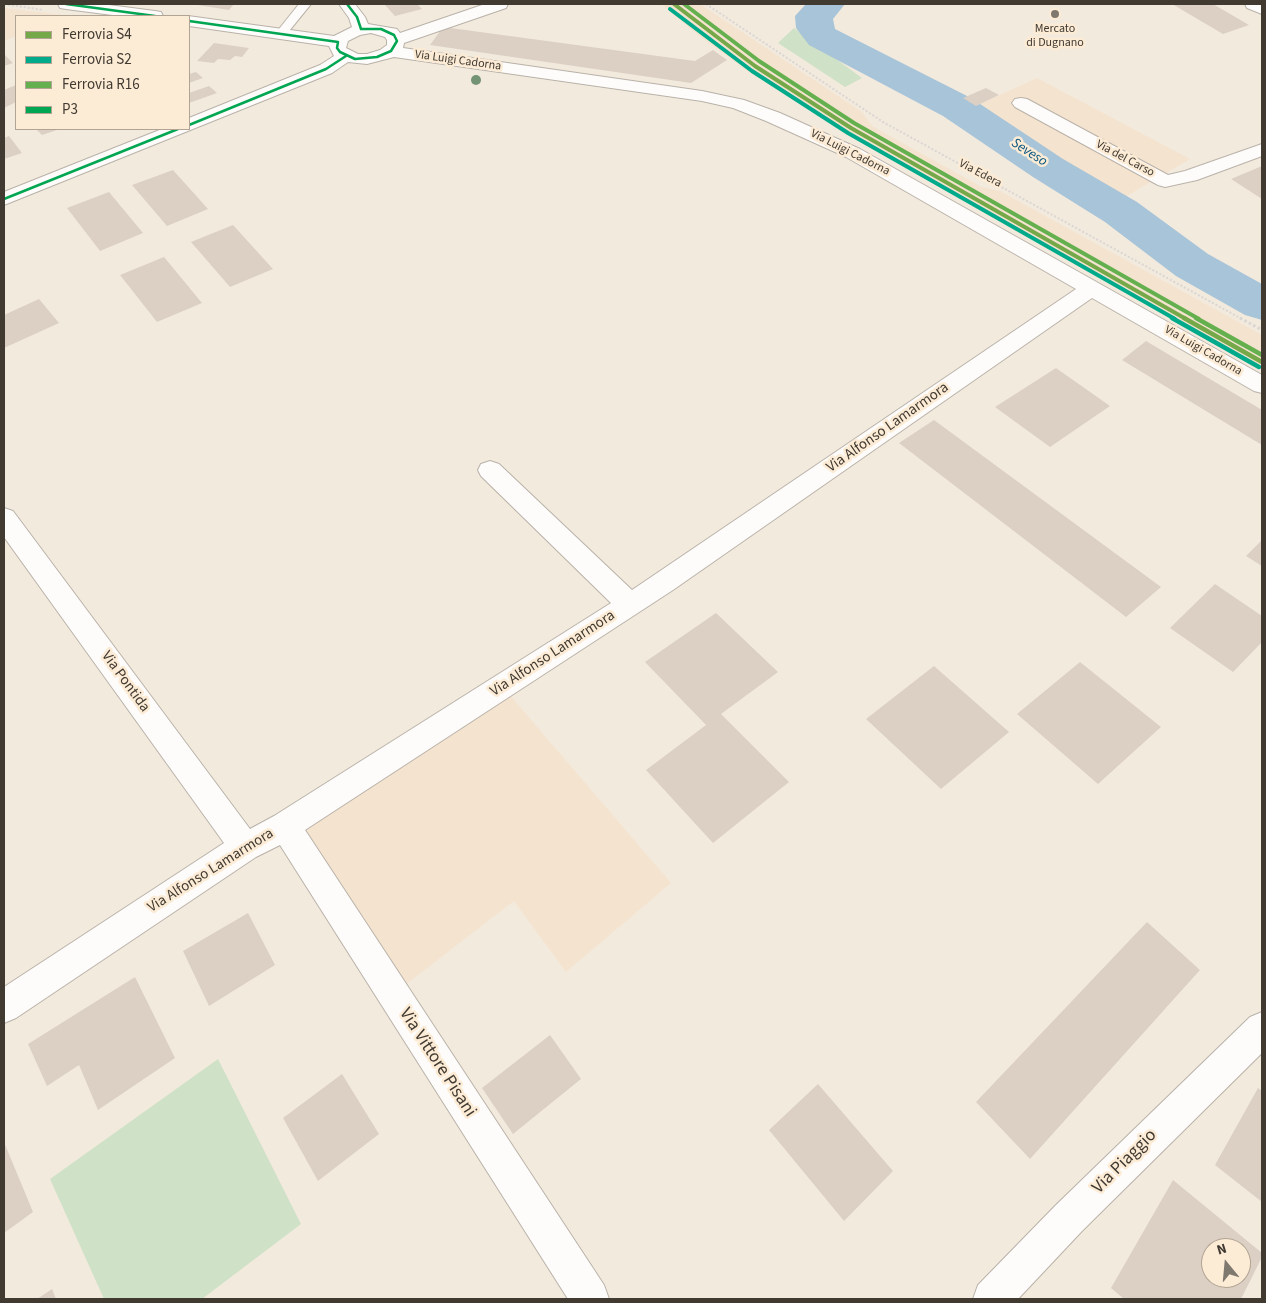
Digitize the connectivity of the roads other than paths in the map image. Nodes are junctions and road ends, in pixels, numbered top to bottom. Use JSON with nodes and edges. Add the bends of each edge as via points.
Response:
{"nodes":[{"id":1,"x":66,"y":4,"type":"edge"},
{"id":2,"x":305,"y":4,"type":"edge"},
{"id":3,"x":347,"y":4,"type":"edge"},
{"id":4,"x":500,"y":4,"type":"edge"},
{"id":5,"x":1253,"y":4,"type":"edge"},
{"id":6,"x":1262,"y":9,"type":"edge"},
{"id":7,"x":148,"y":15,"type":"edge"},
{"id":8,"x":190,"y":21,"type":"edge"},
{"id":9,"x":361,"y":29,"type":"junction"},
{"id":10,"x":281,"y":34,"type":"junction"},
{"id":11,"x":393,"y":46,"type":"junction"},
{"id":12,"x":342,"y":49,"type":"junction"},
{"id":13,"x":1021,"y":103,"type":"dead end"},
{"id":14,"x":190,"y":124,"type":"edge"},
{"id":15,"x":175,"y":130,"type":"edge"},
{"id":16,"x":1262,"y":150,"type":"edge"},
{"id":17,"x":4,"y":198,"type":"edge"},
{"id":18,"x":1092,"y":288,"type":"junction"},
{"id":19,"x":1262,"y":385,"type":"edge"},
{"id":20,"x":490,"y":470,"type":"dead end"},
{"id":21,"x":4,"y":518,"type":"edge"},
{"id":22,"x":630,"y":604,"type":"junction"},
{"id":23,"x":284,"y":826,"type":"junction"},
{"id":24,"x":245,"y":846,"type":"junction"},
{"id":25,"x":4,"y":1006,"type":"edge"},
{"id":26,"x":1262,"y":1029,"type":"edge"},
{"id":27,"x":590,"y":1299,"type":"edge"},
{"id":28,"x":992,"y":1299,"type":"edge"}],
"edges":[{"from":1,"to":7,"type":"street"},
{"from":2,"to":10,"type":"lane"},
{"from":3,"to":9,"type":"street"},
{"from":4,"to":11,"type":"street","via":[[416,34]]},
{"from":5,"to":6,"type":"street"},
{"from":8,"to":10,"type":"street"},
{"from":9,"to":11,"type":"street","via":[[387,31]]},
{"from":9,"to":12,"type":"street","via":[[345,35]]},
{"from":10,"to":12,"type":"street"},
{"from":11,"to":12,"type":"street","via":[[377,57],[367,59]]},
{"from":11,"to":18,"type":"street","name":"Via Luigi Cadorna","via":[[738,104],[853,153]]},
{"from":12,"to":14,"type":"street","via":[[326,69]]},
{"from":13,"to":16,"type":"street","name":"Via del Carso","via":[[1165,181],[1190,176]]},
{"from":15,"to":17,"type":"street"},
{"from":18,"to":19,"type":"street","name":"Via Luigi Cadorna"},
{"from":18,"to":22,"type":"street","name":"Via Alfonso Lamarmora"},
{"from":20,"to":22,"type":"street"},
{"from":21,"to":24,"type":"street","name":"Via Pontida"},
{"from":22,"to":23,"type":"street","name":"Via Alfonso Lamarmora"},
{"from":23,"to":24,"type":"street","name":"Via Alfonso Lamarmora"},
{"from":23,"to":27,"type":"street","name":"Via Vittore Pisani"},
{"from":24,"to":25,"type":"street","name":"Via Alfonso Lamarmora"},
{"from":26,"to":28,"type":"street","name":"Via Piaggio","via":[[1069,1218]]}]}
